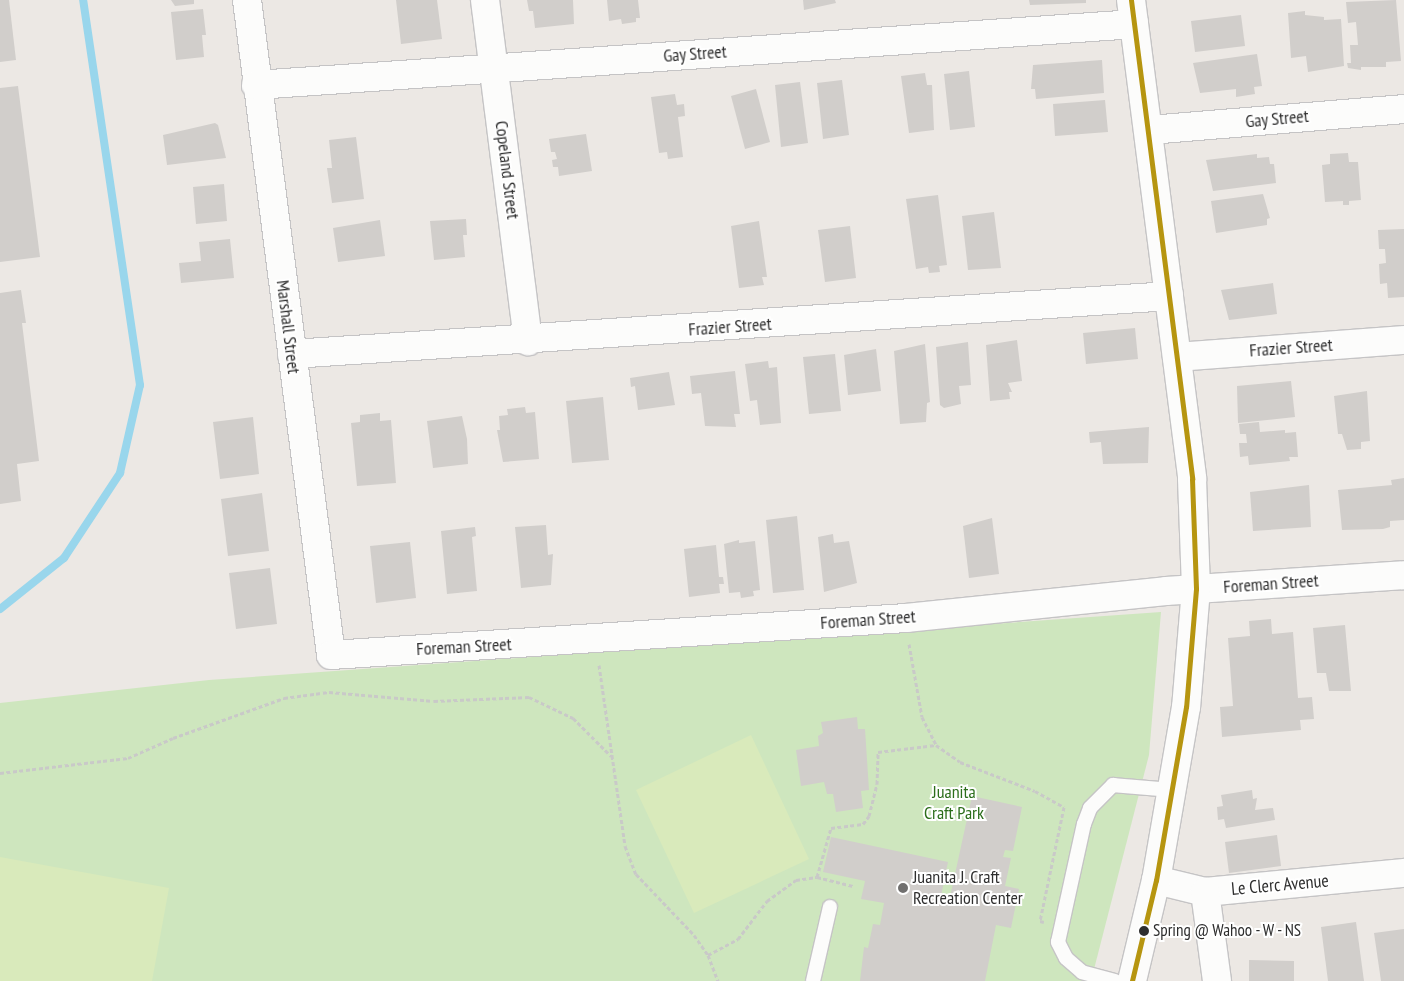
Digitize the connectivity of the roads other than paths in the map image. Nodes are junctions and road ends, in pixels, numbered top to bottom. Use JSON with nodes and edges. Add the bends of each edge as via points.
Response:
{"nodes":[{"id":1,"x":247,"y":0,"type":"edge"},
{"id":2,"x":485,"y":0,"type":"edge"},
{"id":3,"x":1133,"y":12,"type":"edge"},
{"id":4,"x":493,"y":68,"type":"junction"},
{"id":5,"x":256,"y":85,"type":"junction"},
{"id":6,"x":1404,"y":109,"type":"edge"},
{"id":7,"x":1150,"y":130,"type":"junction"},
{"id":8,"x":1169,"y":296,"type":"junction"},
{"id":9,"x":1404,"y":340,"type":"edge"},
{"id":10,"x":528,"y":341,"type":"junction"},
{"id":11,"x":292,"y":354,"type":"junction"},
{"id":12,"x":1178,"y":357,"type":"junction"},
{"id":13,"x":1404,"y":575,"type":"edge"},
{"id":14,"x":1196,"y":589,"type":"junction"},
{"id":15,"x":331,"y":654,"type":"joint"},
{"id":16,"x":1172,"y":790,"type":"junction"},
{"id":17,"x":1404,"y":873,"type":"edge"},
{"id":18,"x":1156,"y":880,"type":"junction"},
{"id":19,"x":1205,"y":892,"type":"junction"},
{"id":20,"x":830,"y":907,"type":"dead end"},
{"id":21,"x":813,"y":981,"type":"edge"},
{"id":22,"x":1115,"y":981,"type":"edge"},
{"id":23,"x":1132,"y":981,"type":"edge"},
{"id":24,"x":1217,"y":981,"type":"edge"}],
"edges":[{"from":1,"to":5,"type":"street","name":"Marshall Street"},
{"from":2,"to":4,"type":"street","name":"Copeland Street"},
{"from":3,"to":4,"type":"street","name":"Gay Street"},
{"from":3,"to":7,"type":"street"},
{"from":4,"to":5,"type":"street","name":"Gay Street"},
{"from":4,"to":10,"type":"street","name":"Copeland Street"},
{"from":5,"to":11,"type":"street","name":"Marshall Street"},
{"from":6,"to":7,"type":"street","name":"Gay Street"},
{"from":7,"to":8,"type":"street"},
{"from":8,"to":10,"type":"street","name":"Frazier Street"},
{"from":8,"to":12,"type":"street"},
{"from":9,"to":12,"type":"street","name":"Frazier Street"},
{"from":10,"to":11,"type":"street","name":"Frazier Street"},
{"from":11,"to":15,"type":"street","name":"Marshall Street"},
{"from":12,"to":14,"type":"street","via":[[1192,479]]},
{"from":13,"to":14,"type":"street","name":"Foreman Street"},
{"from":14,"to":15,"type":"street","name":"Foreman Street","via":[[906,618]]},
{"from":14,"to":16,"type":"street","via":[[1186,707]]},
{"from":16,"to":18,"type":"street"},
{"from":16,"to":22,"type":"lane","via":[[1113,785],[1090,808],[1084,824],[1058,942],[1066,958],[1082,972]]},
{"from":17,"to":19,"type":"street","name":"Le Clerc Avenue"},
{"from":18,"to":19,"type":"street","name":"Le Clerc Avenue"},
{"from":18,"to":23,"type":"street"},
{"from":19,"to":24,"type":"street"},
{"from":20,"to":21,"type":"lane"}]}
